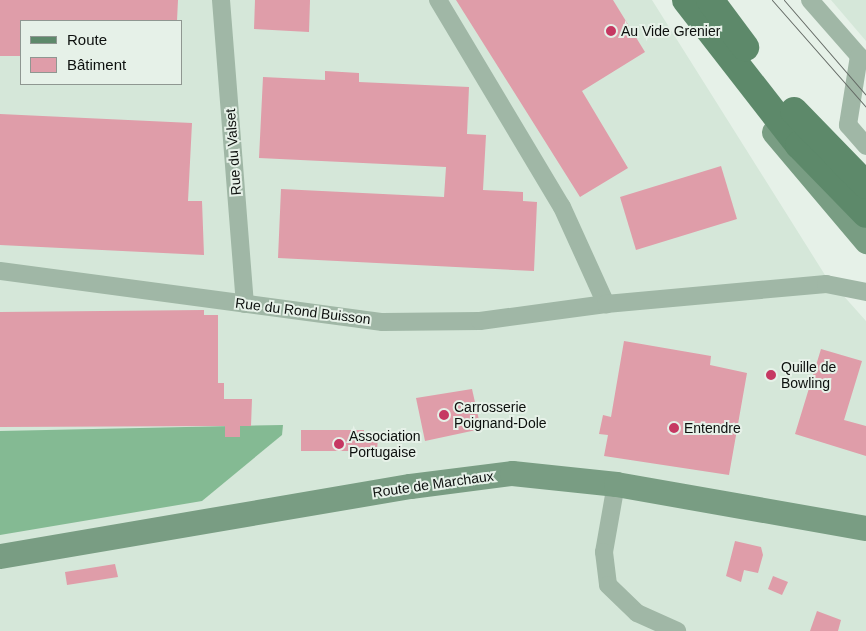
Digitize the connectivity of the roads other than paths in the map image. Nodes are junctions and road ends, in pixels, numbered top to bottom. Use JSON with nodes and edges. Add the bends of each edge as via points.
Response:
{"nodes":[{"id":1,"x":221,"y":0,"type":"edge"},
{"id":2,"x":438,"y":0,"type":"edge"},
{"id":3,"x":810,"y":0,"type":"edge"},
{"id":4,"x":699,"y":6,"type":"edge"},
{"id":5,"x":866,"y":146,"type":"edge"},
{"id":6,"x":866,"y":185,"type":"edge"},
{"id":7,"x":866,"y":214,"type":"edge"},
{"id":8,"x":866,"y":241,"type":"edge"},
{"id":9,"x":0,"y":271,"type":"edge"},
{"id":10,"x":866,"y":292,"type":"edge"},
{"id":11,"x":245,"y":304,"type":"junction"},
{"id":12,"x":606,"y":304,"type":"junction"},
{"id":13,"x":616,"y":484,"type":"junction"},
{"id":14,"x":866,"y":528,"type":"edge"},
{"id":15,"x":0,"y":556,"type":"edge"},
{"id":16,"x":677,"y":631,"type":"edge"}],
"edges":[{"from":1,"to":11,"type":"street","name":"Rue du Valset"},
{"from":2,"to":12,"type":"street","via":[[562,207]]},
{"from":3,"to":5,"type":"street","via":[[859,56],[848,125]]},
{"from":4,"to":6,"type":"main road","via":[[813,133]]},
{"from":4,"to":7,"type":"main road","via":[[834,185]]},
{"from":4,"to":8,"type":"main road","via":[[788,153]]},
{"from":9,"to":11,"type":"street","name":"Rue du Rond Buisson"},
{"from":10,"to":12,"type":"street","name":"Rue du Rond Buisson","via":[[826,284]]},
{"from":11,"to":12,"type":"street","name":"Rue du Rond Buisson","via":[[408,322],[480,321]]},
{"from":13,"to":14,"type":"main road","name":"Route de Marchaux"},
{"from":13,"to":15,"type":"main road","name":"Route de Marchaux","via":[[495,476],[410,486]]},
{"from":13,"to":16,"type":"street","via":[[604,552],[608,584],[637,613]]}]}
